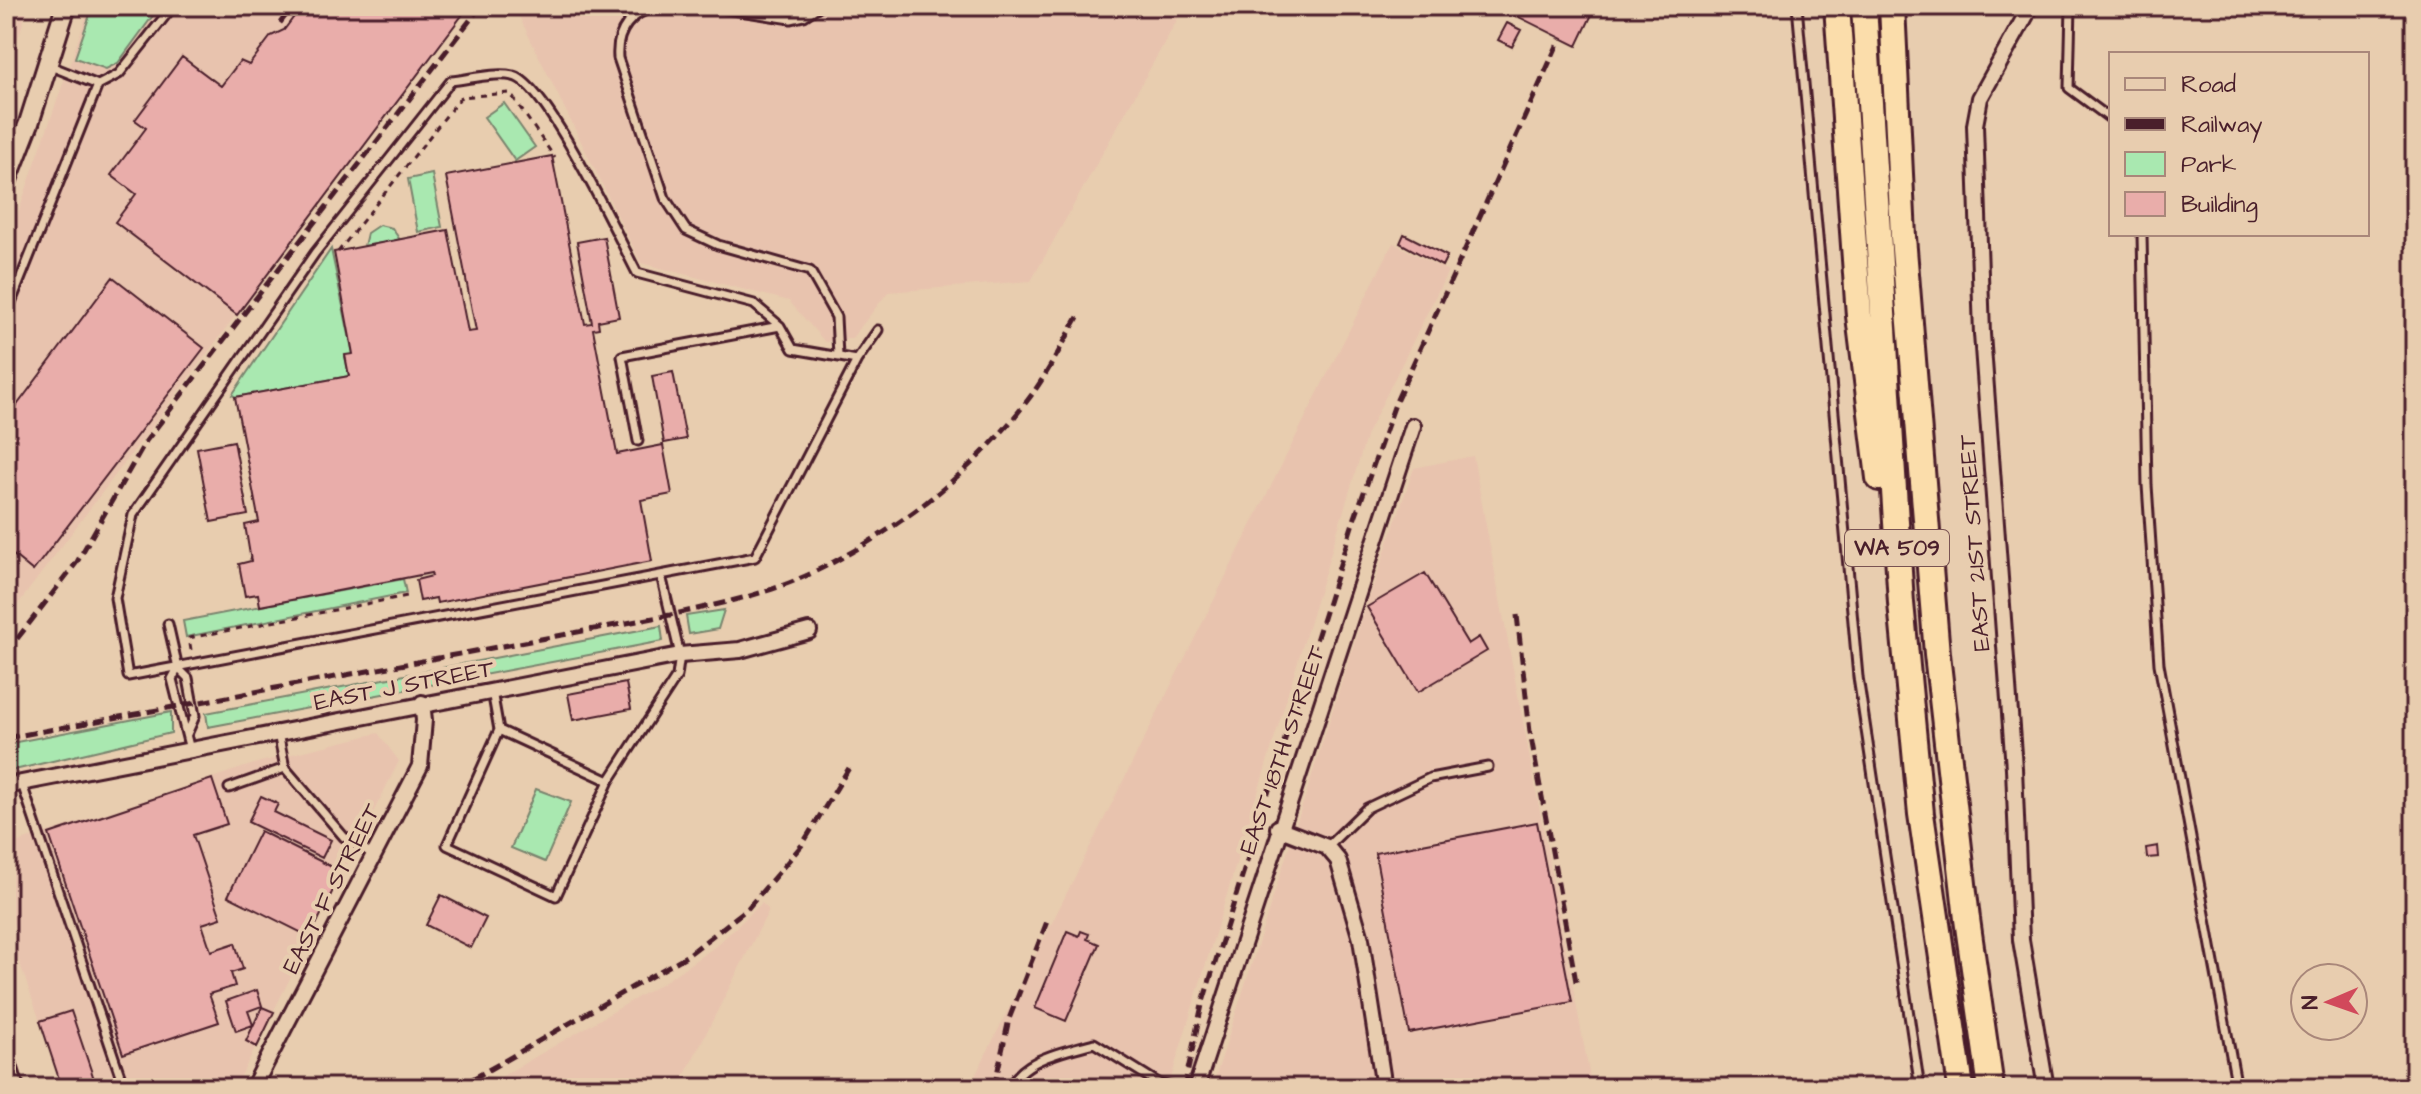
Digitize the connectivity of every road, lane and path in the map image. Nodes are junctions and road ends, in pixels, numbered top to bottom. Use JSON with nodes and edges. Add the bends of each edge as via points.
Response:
{"nodes":[{"id":1,"x":66,"y":6,"type":"edge"},
{"id":2,"x":173,"y":6,"type":"edge"},
{"id":3,"x":656,"y":6,"type":"edge"},
{"id":4,"x":707,"y":6,"type":"edge"},
{"id":5,"x":819,"y":6,"type":"edge"},
{"id":6,"x":1797,"y":6,"type":"edge"},
{"id":7,"x":1837,"y":6,"type":"edge"},
{"id":8,"x":1864,"y":6,"type":"edge"},
{"id":9,"x":1892,"y":6,"type":"edge"},
{"id":10,"x":1899,"y":6,"type":"edge"},
{"id":11,"x":2031,"y":6,"type":"edge"},
{"id":12,"x":2071,"y":6,"type":"edge"},
{"id":13,"x":47,"y":65,"type":"junction"},
{"id":14,"x":98,"y":85,"type":"junction"},
{"id":15,"x":1898,"y":97,"type":"junction"},
{"id":16,"x":2109,"y":118,"type":"edge"},
{"id":17,"x":555,"y":158,"type":"dead end"},
{"id":18,"x":6,"y":182,"type":"edge"},
{"id":19,"x":2142,"y":236,"type":"edge"},
{"id":20,"x":338,"y":252,"type":"dead end"},
{"id":21,"x":7,"y":310,"type":"edge"},
{"id":22,"x":780,"y":326,"type":"junction"},
{"id":23,"x":878,"y":330,"type":"dead end"},
{"id":24,"x":838,"y":356,"type":"junction"},
{"id":25,"x":857,"y":360,"type":"junction"},
{"id":26,"x":1413,"y":426,"type":"dead end"},
{"id":27,"x":638,"y":441,"type":"dead end"},
{"id":28,"x":661,"y":575,"type":"junction"},
{"id":29,"x":407,"y":596,"type":"dead end"},
{"id":30,"x":1901,"y":603,"type":"junction"},
{"id":31,"x":168,"y":624,"type":"dead end"},
{"id":32,"x":809,"y":631,"type":"dead end"},
{"id":33,"x":680,"y":655,"type":"junction"},
{"id":34,"x":192,"y":656,"type":"dead end"},
{"id":35,"x":178,"y":668,"type":"junction"},
{"id":36,"x":492,"y":691,"type":"junction"},
{"id":37,"x":422,"y":703,"type":"junction"},
{"id":38,"x":499,"y":730,"type":"junction"},
{"id":39,"x":277,"y":732,"type":"junction"},
{"id":40,"x":187,"y":734,"type":"junction"},
{"id":41,"x":190,"y":750,"type":"junction"},
{"id":42,"x":1488,"y":767,"type":"dead end"},
{"id":43,"x":285,"y":768,"type":"junction"},
{"id":44,"x":609,"y":781,"type":"junction"},
{"id":45,"x":22,"y":782,"type":"junction"},
{"id":46,"x":6,"y":786,"type":"edge"},
{"id":47,"x":229,"y":788,"type":"dead end"},
{"id":48,"x":1278,"y":828,"type":"junction"},
{"id":49,"x":1327,"y":847,"type":"junction"},
{"id":50,"x":374,"y":855,"type":"junction"},
{"id":51,"x":6,"y":1063,"type":"edge"},
{"id":52,"x":12,"y":1088,"type":"edge"},
{"id":53,"x":131,"y":1088,"type":"edge"},
{"id":54,"x":253,"y":1088,"type":"edge"},
{"id":55,"x":1010,"y":1088,"type":"edge"},
{"id":56,"x":1175,"y":1088,"type":"edge"},
{"id":57,"x":1196,"y":1088,"type":"edge"},
{"id":58,"x":1384,"y":1088,"type":"edge"},
{"id":59,"x":1920,"y":1088,"type":"edge"},
{"id":60,"x":1961,"y":1088,"type":"edge"},
{"id":61,"x":1991,"y":1088,"type":"edge"},
{"id":62,"x":2046,"y":1088,"type":"edge"},
{"id":63,"x":2237,"y":1088,"type":"edge"}],
"edges":[{"from":1,"to":13,"type":"street"},
{"from":2,"to":14,"type":"lane","via":[[119,74]]},
{"from":3,"to":24,"type":"lane","via":[[632,16],[617,47],[670,208],[686,230],[700,238],[810,271],[836,317]]},
{"from":4,"to":5,"type":"lane","via":[[791,19]]},
{"from":6,"to":59,"type":"lane","via":[[1858,677]]},
{"from":7,"to":30,"type":"highway","via":[[1865,376]]},
{"from":8,"to":30,"type":"highway","number":"WA 509"},
{"from":9,"to":15,"type":"highway","number":"WA 509"},
{"from":10,"to":15,"type":"highway"},
{"from":11,"to":62,"type":"street","name":"EAST 21ST STREET","via":[[1980,98],[1975,125],[1982,334],[2014,768],[2021,940]]},
{"from":12,"to":16,"type":"lane","via":[[2069,88]]},
{"from":13,"to":14,"type":"lane"},
{"from":13,"to":18,"type":"street"},
{"from":14,"to":21,"type":"lane"},
{"from":15,"to":61,"type":"highway","number":"WA 509","via":[[1903,237],[1937,654]]},
{"from":17,"to":20,"type":"path","via":[[510,93],[461,97]]},
{"from":19,"to":63,"type":"lane","via":[[2147,485],[2159,664]]},
{"from":22,"to":24,"type":"lane","via":[[793,349]]},
{"from":22,"to":27,"type":"lane","via":[[622,356]]},
{"from":22,"to":35,"type":"lane","via":[[754,304],[637,273],[562,131],[530,85],[514,76],[451,81],[315,253],[133,515],[115,598],[128,676]]},
{"from":23,"to":25,"type":"lane"},
{"from":24,"to":25,"type":"lane"},
{"from":25,"to":28,"type":"lane","via":[[755,557]]},
{"from":26,"to":48,"type":"street","name":"EAST 18TH STREET","via":[[1298,783]]},
{"from":28,"to":33,"type":"lane"},
{"from":28,"to":35,"type":"lane"},
{"from":29,"to":34,"type":"path","via":[[189,638]]},
{"from":30,"to":60,"type":"highway","number":"WA 509","via":[[1921,814]]},
{"from":31,"to":35,"type":"lane"},
{"from":32,"to":33,"type":"street","name":"EAST J STREET","via":[[740,650]]},
{"from":33,"to":36,"type":"street","name":"EAST J STREET"},
{"from":33,"to":44,"type":"lane","via":[[677,676]]},
{"from":35,"to":40,"type":"lane","via":[[172,679]]},
{"from":35,"to":40,"type":"lane","via":[[188,678],[195,716]]},
{"from":36,"to":37,"type":"street","name":"EAST J STREET"},
{"from":36,"to":38,"type":"lane"},
{"from":37,"to":39,"type":"street","name":"EAST J STREET"},
{"from":37,"to":50,"type":"street","name":"EAST F STREET","via":[[420,766]]},
{"from":38,"to":44,"type":"lane"},
{"from":38,"to":44,"type":"lane","via":[[447,845],[556,896]]},
{"from":39,"to":41,"type":"street","name":"EAST J STREET"},
{"from":39,"to":43,"type":"lane"},
{"from":40,"to":41,"type":"lane"},
{"from":41,"to":45,"type":"street","name":"EAST J STREET"},
{"from":42,"to":49,"type":"lane","via":[[1430,778],[1367,808]]},
{"from":43,"to":47,"type":"lane"},
{"from":43,"to":50,"type":"lane","via":[[344,837]]},
{"from":45,"to":46,"type":"street","name":"EAST J STREET"},
{"from":45,"to":53,"type":"lane","via":[[123,1084]]},
{"from":48,"to":49,"type":"street"},
{"from":48,"to":57,"type":"street","name":"EAST 18TH STREET"},
{"from":49,"to":58,"type":"street","via":[[1343,871],[1357,924]]},
{"from":50,"to":54,"type":"street","name":"EAST F STREET"},
{"from":51,"to":52,"type":"street"},
{"from":55,"to":56,"type":"lane","via":[[1042,1058],[1094,1043]]}]}
